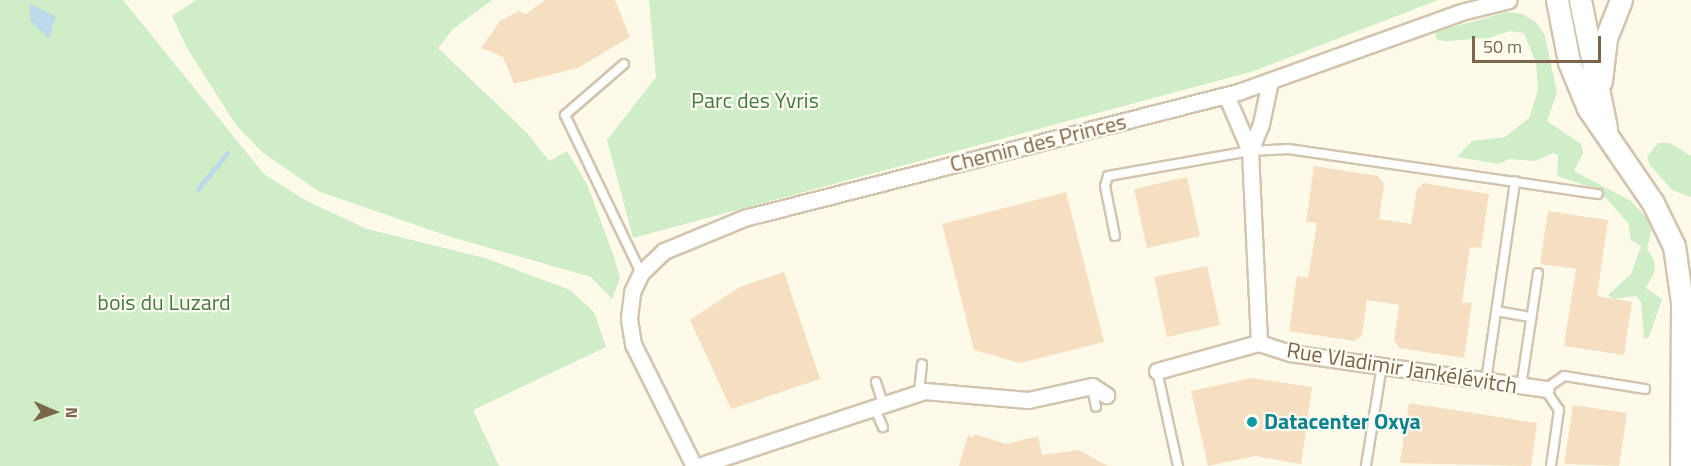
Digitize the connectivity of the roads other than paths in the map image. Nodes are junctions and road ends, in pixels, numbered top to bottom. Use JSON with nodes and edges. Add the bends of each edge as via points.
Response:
{"nodes":[{"id":1,"x":1479,"y":0,"type":"edge"},
{"id":2,"x":1509,"y":0,"type":"edge"},
{"id":3,"x":1557,"y":0,"type":"edge"},
{"id":4,"x":1580,"y":0,"type":"edge"},
{"id":5,"x":1621,"y":0,"type":"edge"},
{"id":6,"x":1461,"y":12,"type":"junction"},
{"id":7,"x":624,"y":64,"type":"dead end"},
{"id":8,"x":1270,"y":81,"type":"junction"},
{"id":9,"x":1226,"y":95,"type":"junction"},
{"id":10,"x":1601,"y":97,"type":"junction"},
{"id":11,"x":1606,"y":132,"type":"junction"},
{"id":12,"x":1250,"y":151,"type":"junction"},
{"id":13,"x":1515,"y":181,"type":"junction"},
{"id":14,"x":1599,"y":194,"type":"dead end"},
{"id":15,"x":1115,"y":236,"type":"dead end"},
{"id":16,"x":641,"y":273,"type":"junction"},
{"id":17,"x":1538,"y":273,"type":"dead end"},
{"id":18,"x":1496,"y":311,"type":"junction"},
{"id":19,"x":1531,"y":317,"type":"junction"},
{"id":20,"x":1259,"y":343,"type":"junction"},
{"id":21,"x":922,"y":364,"type":"dead end"},
{"id":22,"x":1382,"y":365,"type":"junction"},
{"id":23,"x":1157,"y":371,"type":"joint"},
{"id":24,"x":876,"y":381,"type":"dead end"},
{"id":25,"x":1486,"y":381,"type":"junction"},
{"id":26,"x":1521,"y":387,"type":"junction"},
{"id":27,"x":1545,"y":389,"type":"junction"},
{"id":28,"x":1646,"y":389,"type":"dead end"},
{"id":29,"x":919,"y":392,"type":"junction"},
{"id":30,"x":1101,"y":401,"type":"dead end"},
{"id":31,"x":878,"y":404,"type":"junction"},
{"id":32,"x":882,"y":427,"type":"dead end"},
{"id":33,"x":696,"y":466,"type":"edge"},
{"id":34,"x":1178,"y":466,"type":"edge"},
{"id":35,"x":1366,"y":466,"type":"edge"},
{"id":36,"x":1551,"y":466,"type":"edge"},
{"id":37,"x":1682,"y":466,"type":"edge"}],
"edges":[{"from":1,"to":6,"type":"street","name":"Chemin des Princes"},
{"from":2,"to":6,"type":"street","name":"Chemin des Princes"},
{"from":3,"to":11,"type":"main road","via":[[1569,62],[1588,108]]},
{"from":4,"to":10,"type":"main road","via":[[1587,49]]},
{"from":5,"to":10,"type":"main road","via":[[1606,38]]},
{"from":6,"to":8,"type":"street","name":"Chemin des Princes"},
{"from":7,"to":16,"type":"lane","via":[[564,115]]},
{"from":8,"to":9,"type":"street","name":"Chemin des Princes"},
{"from":8,"to":12,"type":"street","name":"Rue Vladimir Jankélévitch","via":[[1262,124]]},
{"from":9,"to":12,"type":"street","name":"Rue Vladimir Jankélévitch"},
{"from":9,"to":16,"type":"street","name":"Chemin des Princes","via":[[744,218],[664,250]]},
{"from":10,"to":11,"type":"main road"},
{"from":11,"to":37,"type":"main road","via":[[1663,219],[1679,265]]},
{"from":12,"to":13,"type":"lane","via":[[1289,149]]},
{"from":12,"to":15,"type":"lane","via":[[1108,176],[1105,186]]},
{"from":12,"to":20,"type":"street","name":"Rue Vladimir Jankélévitch"},
{"from":13,"to":14,"type":"lane"},
{"from":13,"to":18,"type":"lane"},
{"from":16,"to":33,"type":"street","name":"Chemin des Princes","via":[[632,292],[629,318],[633,344]]},
{"from":17,"to":19,"type":"lane"},
{"from":18,"to":19,"type":"lane"},
{"from":18,"to":25,"type":"lane"},
{"from":19,"to":26,"type":"lane"},
{"from":20,"to":22,"type":"street","name":"Rue Vladimir Jankélévitch","via":[[1290,353]]},
{"from":20,"to":23,"type":"street","name":"Rue Vladimir Jankélévitch"},
{"from":21,"to":29,"type":"lane"},
{"from":22,"to":25,"type":"street","name":"Rue Vladimir Jankélévitch"},
{"from":22,"to":35,"type":"lane"},
{"from":23,"to":34,"type":"lane"},
{"from":24,"to":31,"type":"lane"},
{"from":25,"to":26,"type":"street","name":"Rue Vladimir Jankélévitch"},
{"from":26,"to":27,"type":"street","name":"Rue Vladimir Jankélévitch"},
{"from":27,"to":28,"type":"lane","via":[[1564,376]]},
{"from":27,"to":36,"type":"lane","via":[[1559,410]]},
{"from":29,"to":30,"type":"street","via":[[944,390],[1028,400],[1092,386]]},
{"from":29,"to":31,"type":"street"},
{"from":31,"to":32,"type":"lane"},
{"from":31,"to":33,"type":"street"}]}
